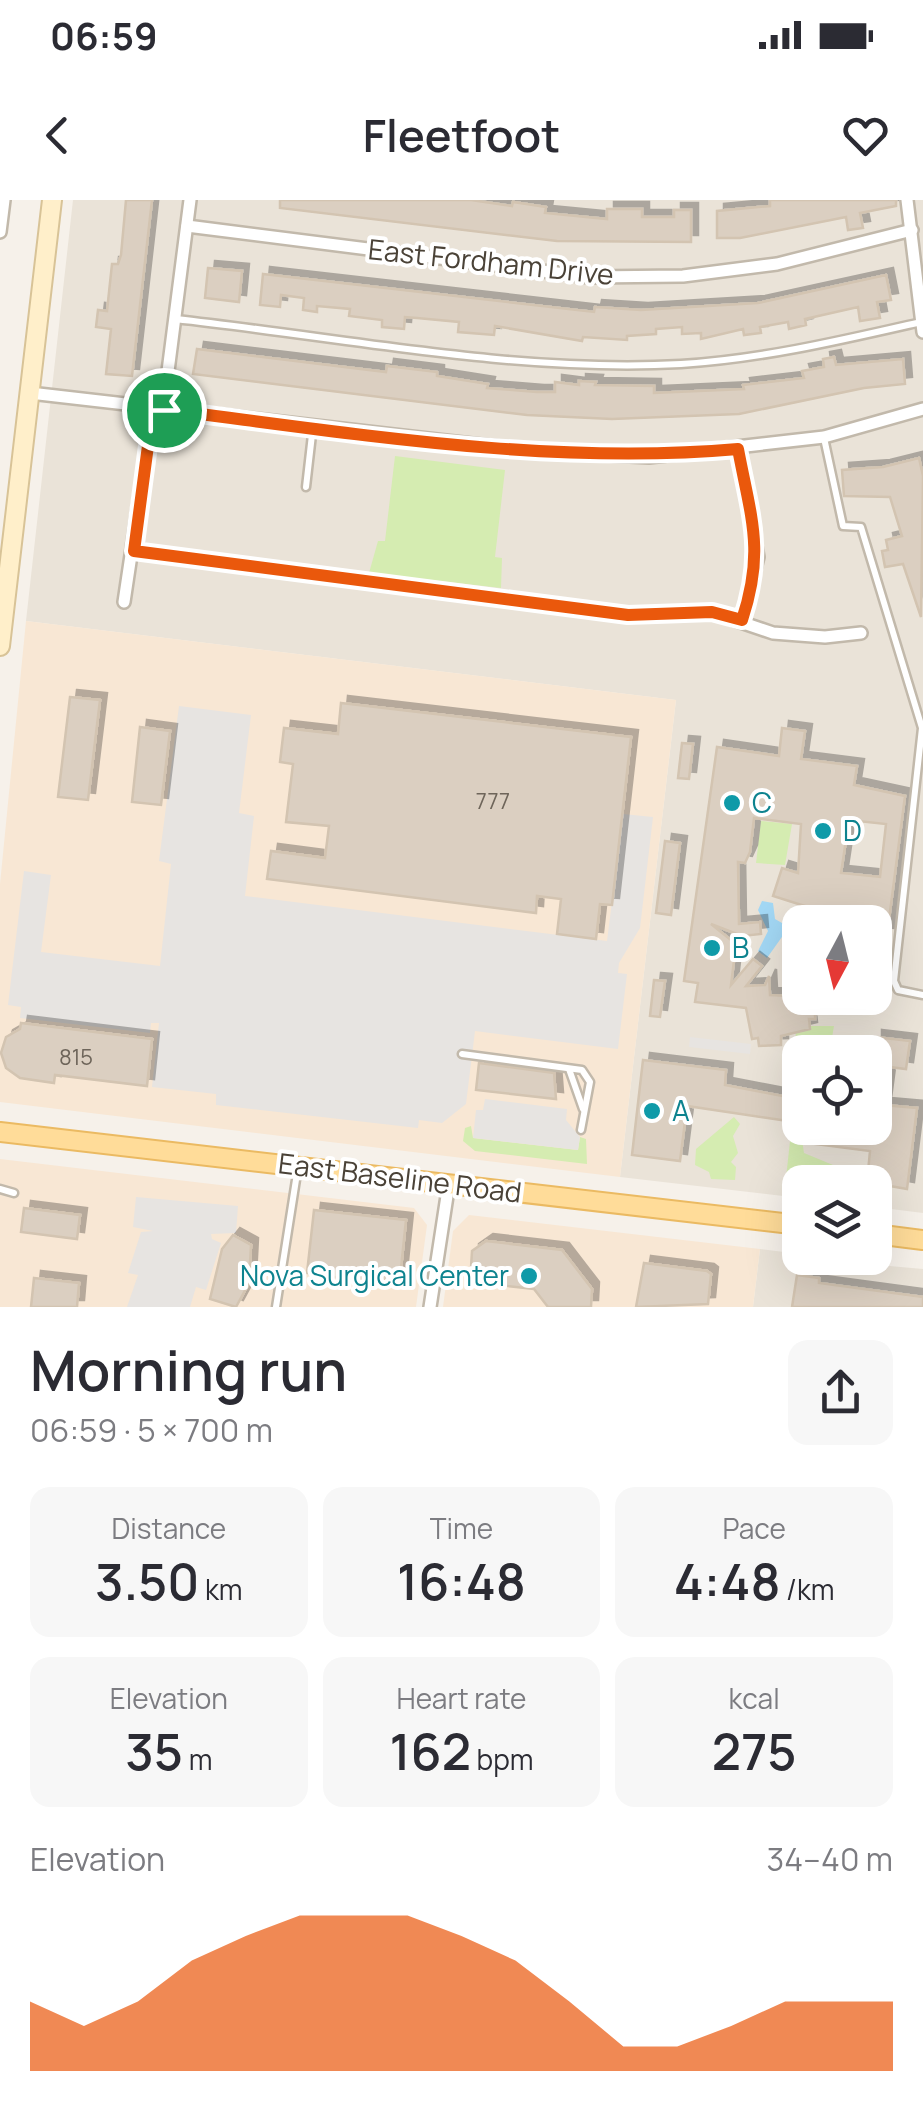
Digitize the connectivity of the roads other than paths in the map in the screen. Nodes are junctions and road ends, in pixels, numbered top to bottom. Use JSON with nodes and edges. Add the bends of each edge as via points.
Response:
{"nodes":[{"id":1,"x":4,"y":200,"type":"edge"},
{"id":2,"x":52,"y":200,"type":"edge"},
{"id":3,"x":190,"y":200,"type":"edge"},
{"id":4,"x":908,"y":200,"type":"edge"},
{"id":5,"x":187,"y":226,"type":"junction"},
{"id":6,"x":912,"y":230,"type":"junction"},
{"id":7,"x":0,"y":232,"type":"edge"},
{"id":8,"x":175,"y":319,"type":"junction"},
{"id":9,"x":922,"y":322,"type":"edge"},
{"id":10,"x":923,"y":332,"type":"edge"},
{"id":11,"x":30,"y":393,"type":"junction"},
{"id":12,"x":158,"y":409,"type":"junction"},
{"id":13,"x":923,"y":410,"type":"edge"},
{"id":14,"x":313,"y":426,"type":"junction"},
{"id":15,"x":824,"y":436,"type":"junction"},
{"id":16,"x":738,"y":449,"type":"junction"},
{"id":17,"x":306,"y":487,"type":"dead end"},
{"id":18,"x":134,"y":551,"type":"junction"},
{"id":19,"x":3,"y":556,"type":"edge"},
{"id":20,"x":124,"y":602,"type":"dead end"},
{"id":21,"x":742,"y":620,"type":"junction"},
{"id":22,"x":862,"y":633,"type":"dead end"},
{"id":23,"x":0,"y":646,"type":"edge"},
{"id":24,"x":918,"y":805,"type":"edge"},
{"id":25,"x":923,"y":996,"type":"edge"},
{"id":26,"x":462,"y":1054,"type":"dead end"},
{"id":27,"x":570,"y":1069,"type":"junction"},
{"id":28,"x":583,"y":1109,"type":"junction"},
{"id":29,"x":581,"y":1130,"type":"dead end"},
{"id":30,"x":0,"y":1132,"type":"edge"},
{"id":31,"x":298,"y":1166,"type":"junction"},
{"id":32,"x":448,"y":1183,"type":"junction"},
{"id":33,"x":0,"y":1189,"type":"edge"},
{"id":34,"x":14,"y":1193,"type":"dead end"},
{"id":35,"x":782,"y":1223,"type":"edge"},
{"id":36,"x":892,"y":1236,"type":"edge"},
{"id":37,"x":923,"y":1240,"type":"edge"},
{"id":38,"x":276,"y":1307,"type":"edge"},
{"id":39,"x":430,"y":1307,"type":"edge"}],
"edges":[{"from":1,"to":7,"type":"street"},
{"from":2,"to":11,"type":"main road"},
{"from":3,"to":5,"type":"street"},
{"from":4,"to":6,"type":"street"},
{"from":5,"to":6,"type":"street","name":"East Fordham Drive","via":[[589,277],[683,276],[777,264]]},
{"from":5,"to":8,"type":"street"},
{"from":6,"to":9,"type":"street"},
{"from":8,"to":9,"type":"lane","via":[[621,365],[745,357]]},
{"from":8,"to":12,"type":"street"},
{"from":9,"to":10,"type":"street"},
{"from":11,"to":12,"type":"street"},
{"from":11,"to":19,"type":"main road"},
{"from":12,"to":14,"type":"street"},
{"from":12,"to":18,"type":"street"},
{"from":13,"to":15,"type":"street"},
{"from":14,"to":16,"type":"street","via":[[533,451],[649,457]]},
{"from":14,"to":17,"type":"lane"},
{"from":15,"to":16,"type":"street"},
{"from":15,"to":24,"type":"lane","via":[[843,526],[861,527],[922,728]]},
{"from":16,"to":21,"type":"street","via":[[758,557]]},
{"from":18,"to":20,"type":"street"},
{"from":18,"to":21,"type":"street","via":[[628,615],[712,612]]},
{"from":19,"to":23,"type":"main road"},
{"from":21,"to":22,"type":"street","via":[[773,633]]},
{"from":24,"to":25,"type":"lane","via":[[894,981],[898,990]]},
{"from":26,"to":27,"type":"lane"},
{"from":27,"to":28,"type":"lane"},
{"from":27,"to":28,"type":"lane","via":[[582,1070],[590,1082]]},
{"from":28,"to":29,"type":"lane"},
{"from":30,"to":31,"type":"main road","name":"East Baseline Road"},
{"from":31,"to":32,"type":"main road","name":"East Baseline Road"},
{"from":31,"to":38,"type":"lane"},
{"from":32,"to":35,"type":"main road","name":"East Baseline Road"},
{"from":32,"to":39,"type":"street"},
{"from":33,"to":34,"type":"lane"},
{"from":36,"to":37,"type":"main road"}]}
